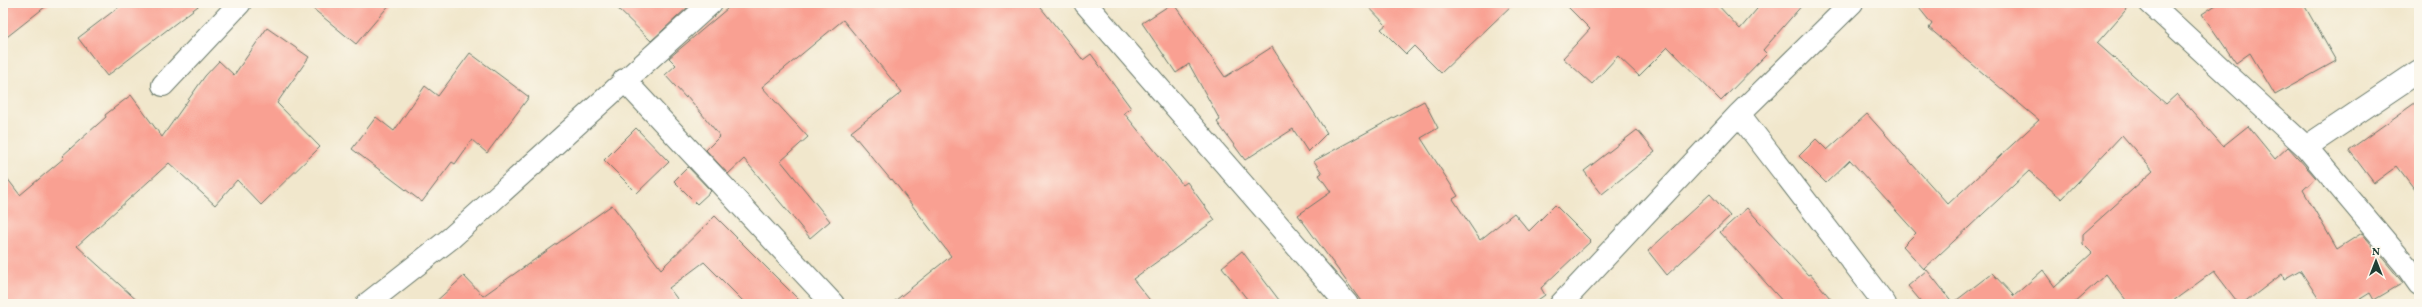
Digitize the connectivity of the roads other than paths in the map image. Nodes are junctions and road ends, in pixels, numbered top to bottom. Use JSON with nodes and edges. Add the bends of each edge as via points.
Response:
{"nodes":[{"id":1,"x":240,"y":3,"type":"edge"},
{"id":2,"x":711,"y":3,"type":"edge"},
{"id":3,"x":1085,"y":3,"type":"edge"},
{"id":4,"x":1852,"y":3,"type":"edge"},
{"id":5,"x":2150,"y":3,"type":"edge"},
{"id":6,"x":2419,"y":71,"type":"edge"},
{"id":7,"x":624,"y":80,"type":"junction"},
{"id":8,"x":163,"y":85,"type":"dead end"},
{"id":9,"x":1739,"y":114,"type":"junction"},
{"id":10,"x":2306,"y":147,"type":"junction"},
{"id":11,"x":2419,"y":284,"type":"edge"},
{"id":12,"x":367,"y":304,"type":"edge"},
{"id":13,"x":833,"y":304,"type":"edge"},
{"id":14,"x":1347,"y":304,"type":"edge"},
{"id":15,"x":1561,"y":304,"type":"edge"},
{"id":16,"x":1885,"y":304,"type":"edge"}],
"edges":[{"from":1,"to":8,"type":"street"},
{"from":2,"to":7,"type":"street"},
{"from":3,"to":14,"type":"street"},
{"from":4,"to":9,"type":"street"},
{"from":5,"to":10,"type":"street"},
{"from":6,"to":10,"type":"street"},
{"from":7,"to":12,"type":"street","via":[[451,238]]},
{"from":7,"to":13,"type":"street"},
{"from":9,"to":15,"type":"street"},
{"from":9,"to":16,"type":"street"},
{"from":10,"to":11,"type":"street","via":[[2408,267]]}]}
